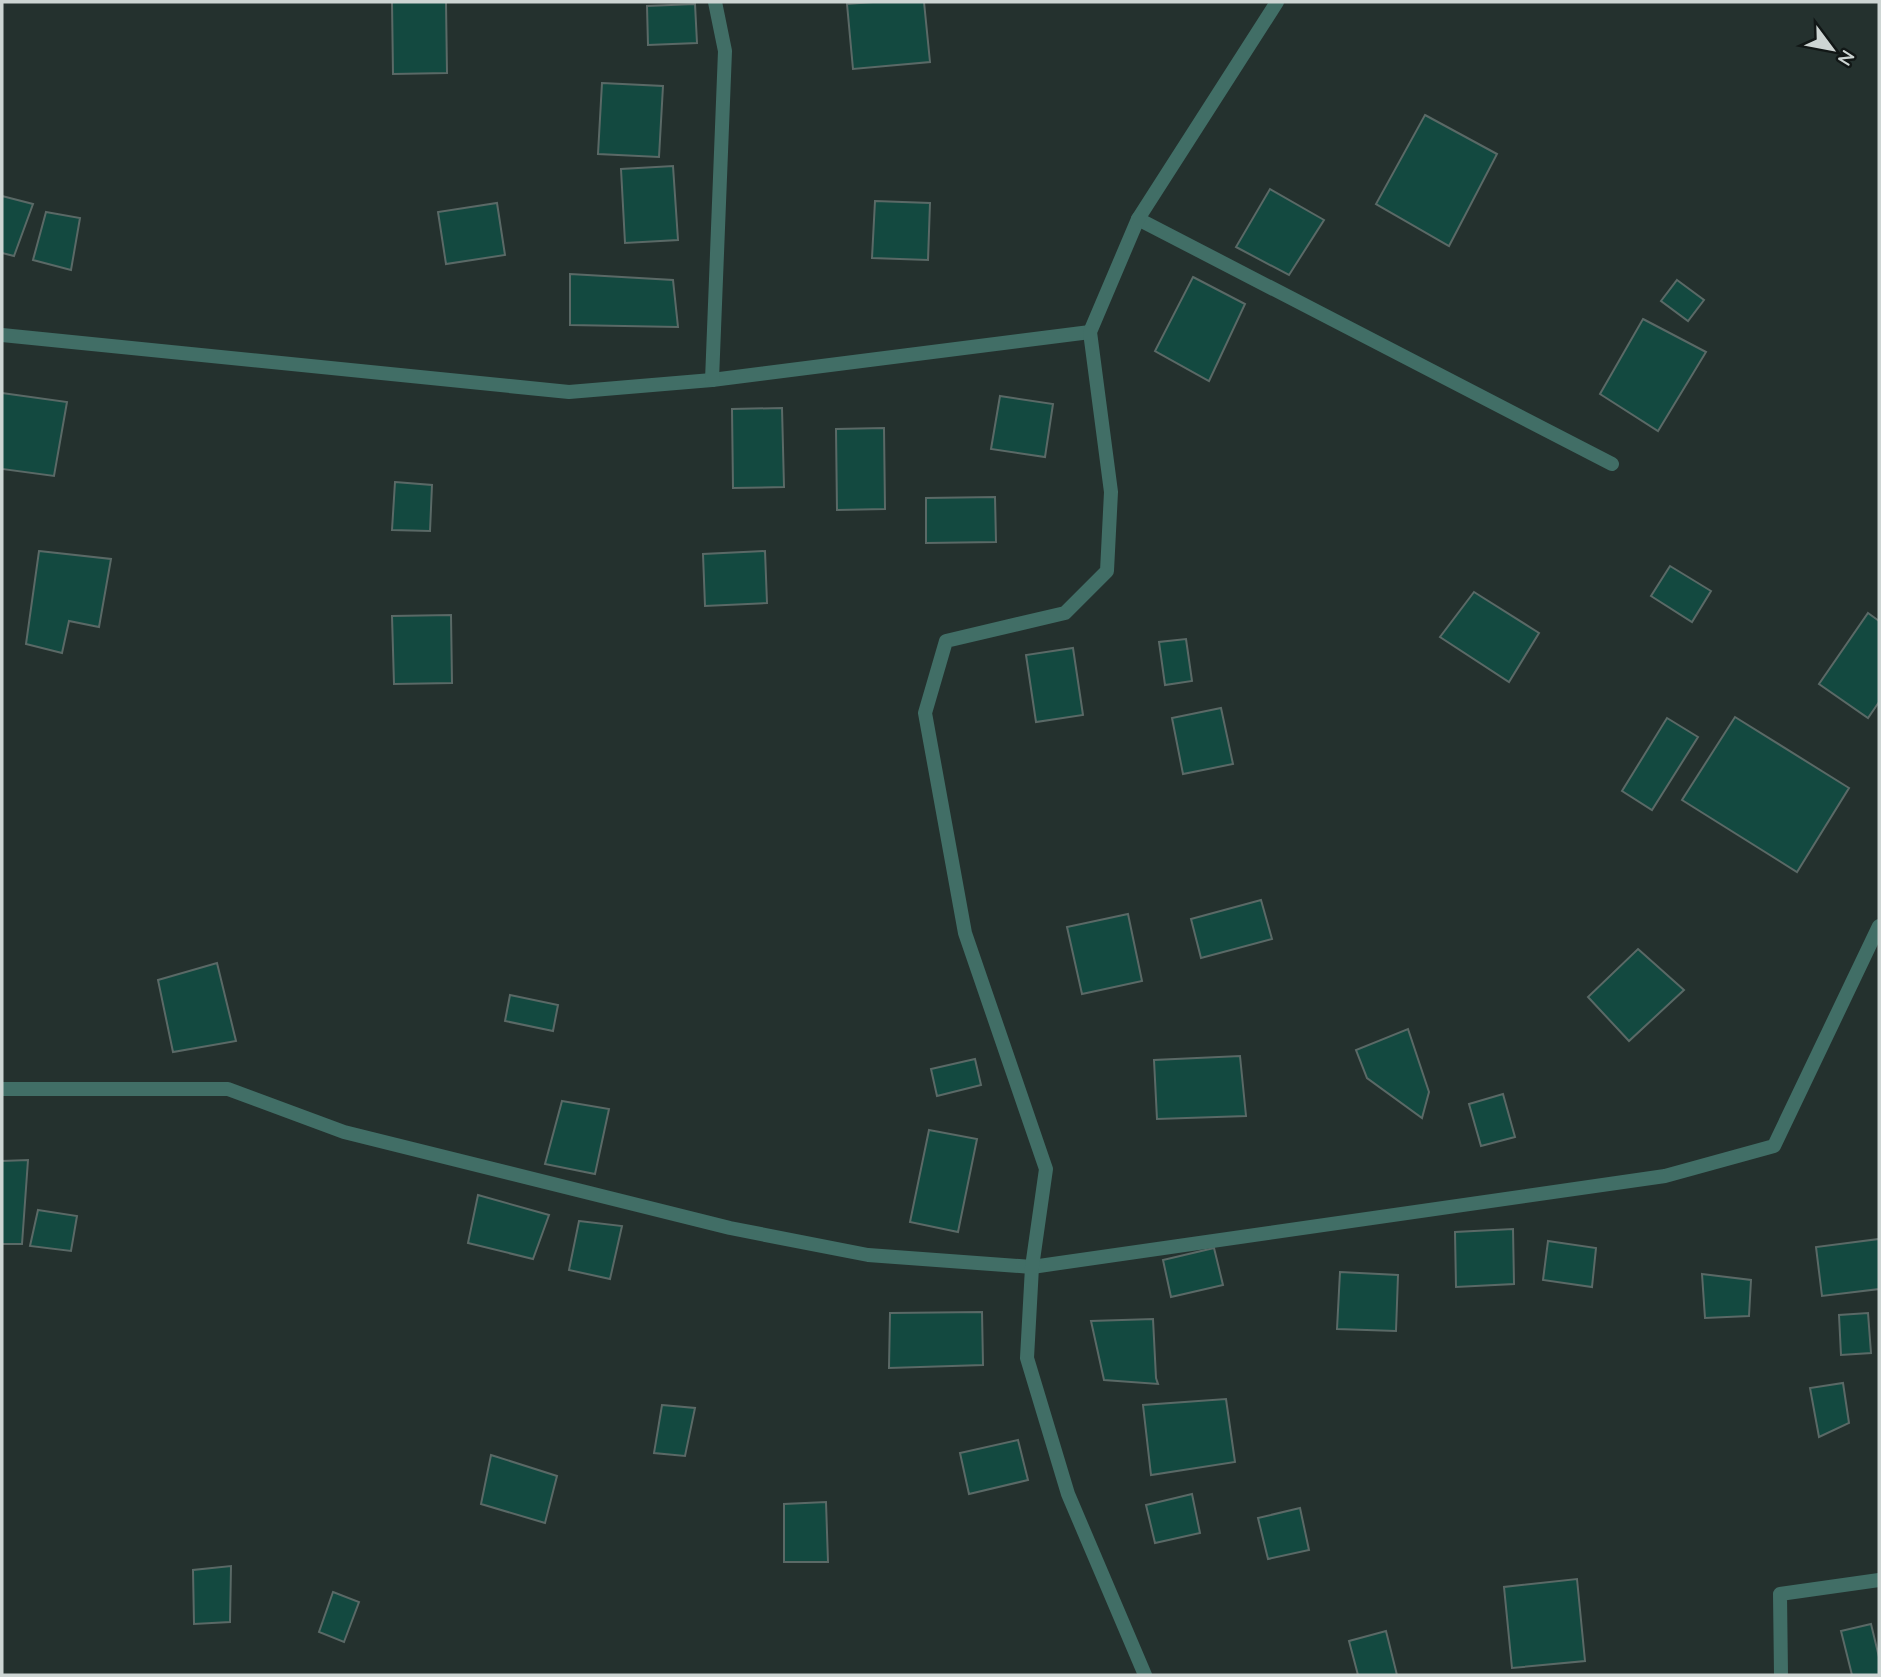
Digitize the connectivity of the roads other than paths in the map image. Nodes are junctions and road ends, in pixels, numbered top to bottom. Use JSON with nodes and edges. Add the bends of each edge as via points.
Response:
{"nodes":[{"id":1,"x":715,"y":2,"type":"edge"},
{"id":2,"x":1277,"y":2,"type":"edge"},
{"id":3,"x":1138,"y":219,"type":"junction"},
{"id":4,"x":1090,"y":332,"type":"junction"},
{"id":5,"x":2,"y":335,"type":"edge"},
{"id":6,"x":712,"y":380,"type":"junction"},
{"id":7,"x":1612,"y":464,"type":"dead end"},
{"id":8,"x":1879,"y":926,"type":"edge"},
{"id":9,"x":2,"y":1089,"type":"edge"},
{"id":10,"x":1032,"y":1267,"type":"junction"},
{"id":11,"x":1879,"y":1580,"type":"edge"},
{"id":12,"x":1145,"y":1675,"type":"edge"},
{"id":13,"x":1781,"y":1675,"type":"edge"}],
"edges":[{"from":1,"to":6,"type":"street","via":[[725,51]]},
{"from":2,"to":3,"type":"street"},
{"from":3,"to":4,"type":"street"},
{"from":3,"to":7,"type":"street"},
{"from":4,"to":6,"type":"street"},
{"from":4,"to":10,"type":"street","via":[[1111,492],[1107,571],[1065,613],[946,641],[925,713],[965,933],[1046,1169]]},
{"from":5,"to":6,"type":"street","via":[[569,392]]},
{"from":8,"to":10,"type":"street","via":[[1774,1146],[1665,1176]]},
{"from":9,"to":10,"type":"street","via":[[228,1088],[344,1132],[730,1228],[868,1255]]},
{"from":10,"to":12,"type":"street","via":[[1027,1358],[1068,1494]]},
{"from":11,"to":13,"type":"street","via":[[1780,1594]]}]}
